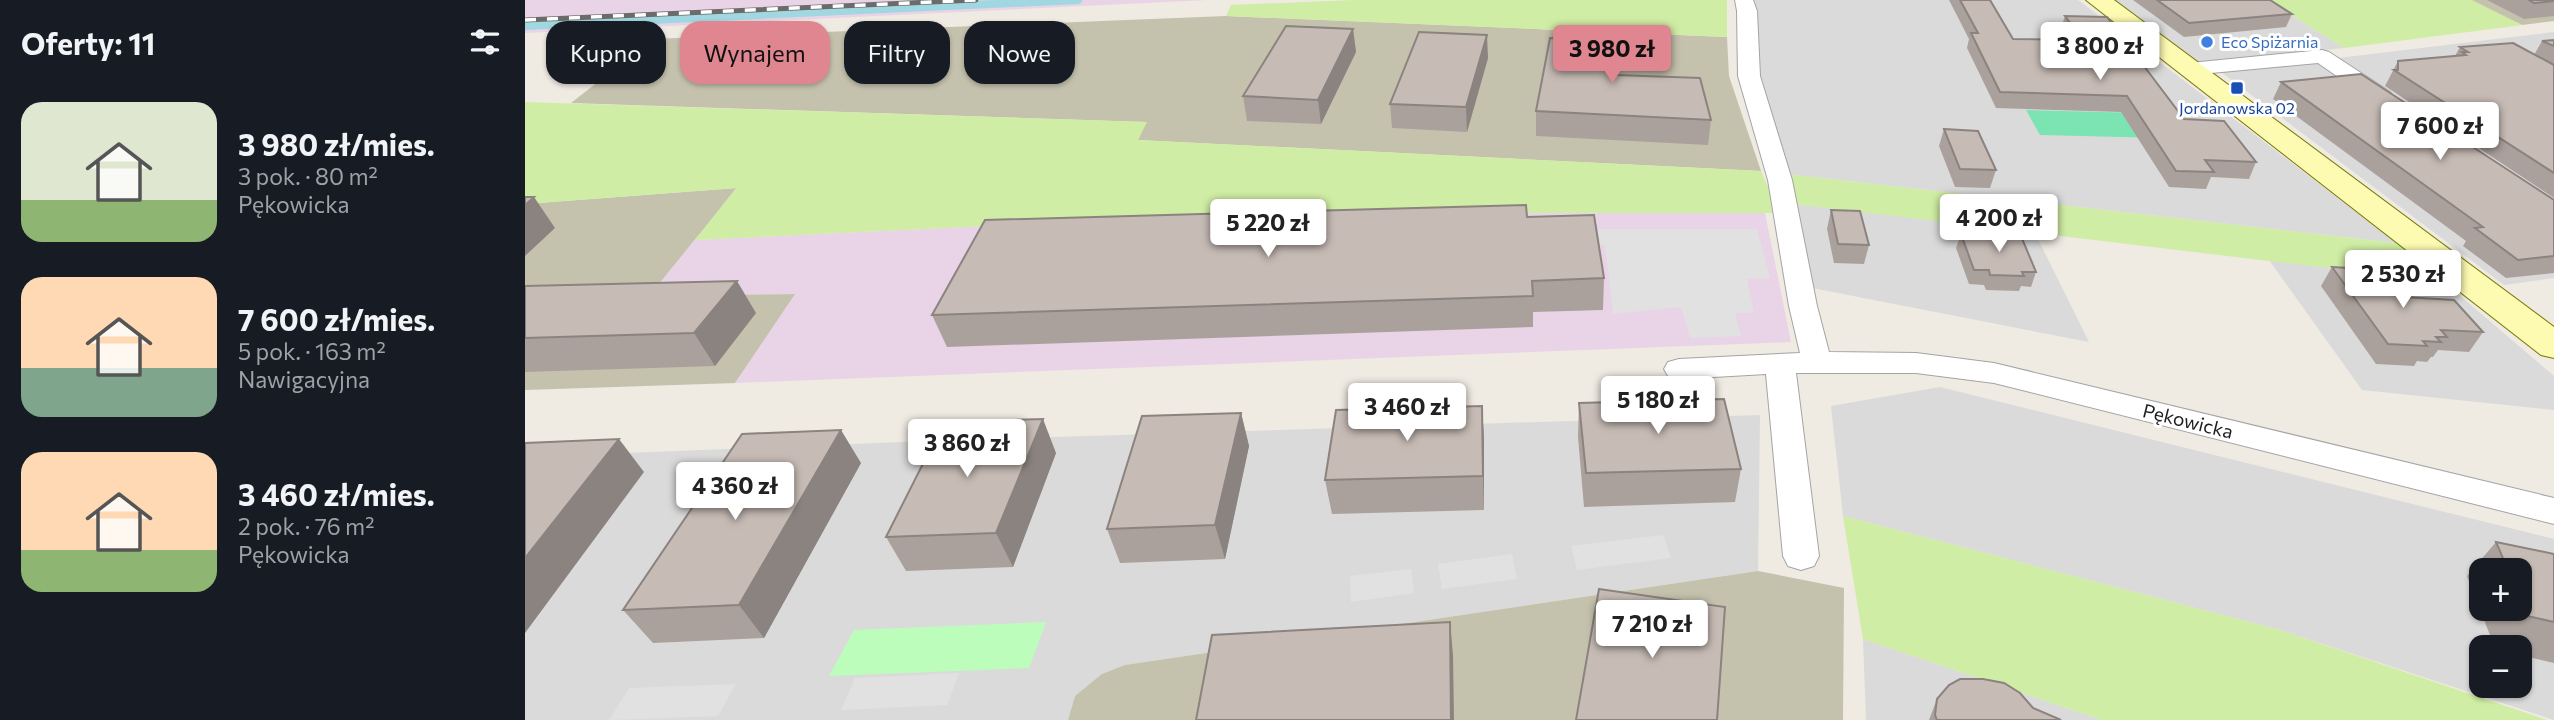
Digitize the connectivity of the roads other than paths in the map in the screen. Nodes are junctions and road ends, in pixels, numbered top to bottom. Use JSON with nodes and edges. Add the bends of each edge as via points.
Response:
{"nodes":[{"id":1,"x":1744,"y":0,"type":"edge"},
{"id":2,"x":2098,"y":0,"type":"edge"},
{"id":3,"x":2190,"y":69,"type":"junction"},
{"id":4,"x":2399,"y":108,"type":"edge"},
{"id":5,"x":2554,"y":346,"type":"edge"},
{"id":6,"x":1817,"y":362,"type":"junction"},
{"id":7,"x":1780,"y":364,"type":"junction"},
{"id":8,"x":1679,"y":369,"type":"dead end"},
{"id":9,"x":2554,"y":511,"type":"edge"},
{"id":10,"x":1801,"y":556,"type":"dead end"}],
"edges":[{"from":1,"to":6,"type":"street","via":[[1749,76],[1780,180]]},
{"from":2,"to":3,"type":"street"},
{"from":3,"to":4,"type":"street","via":[[2322,56]]},
{"from":3,"to":5,"type":"street"},
{"from":6,"to":7,"type":"street","name":"Pękowicka"},
{"from":6,"to":9,"type":"street","name":"Pękowicka","via":[[1916,363],[1994,373]]},
{"from":7,"to":8,"type":"street","name":"Pękowicka"},
{"from":7,"to":10,"type":"street"}]}
